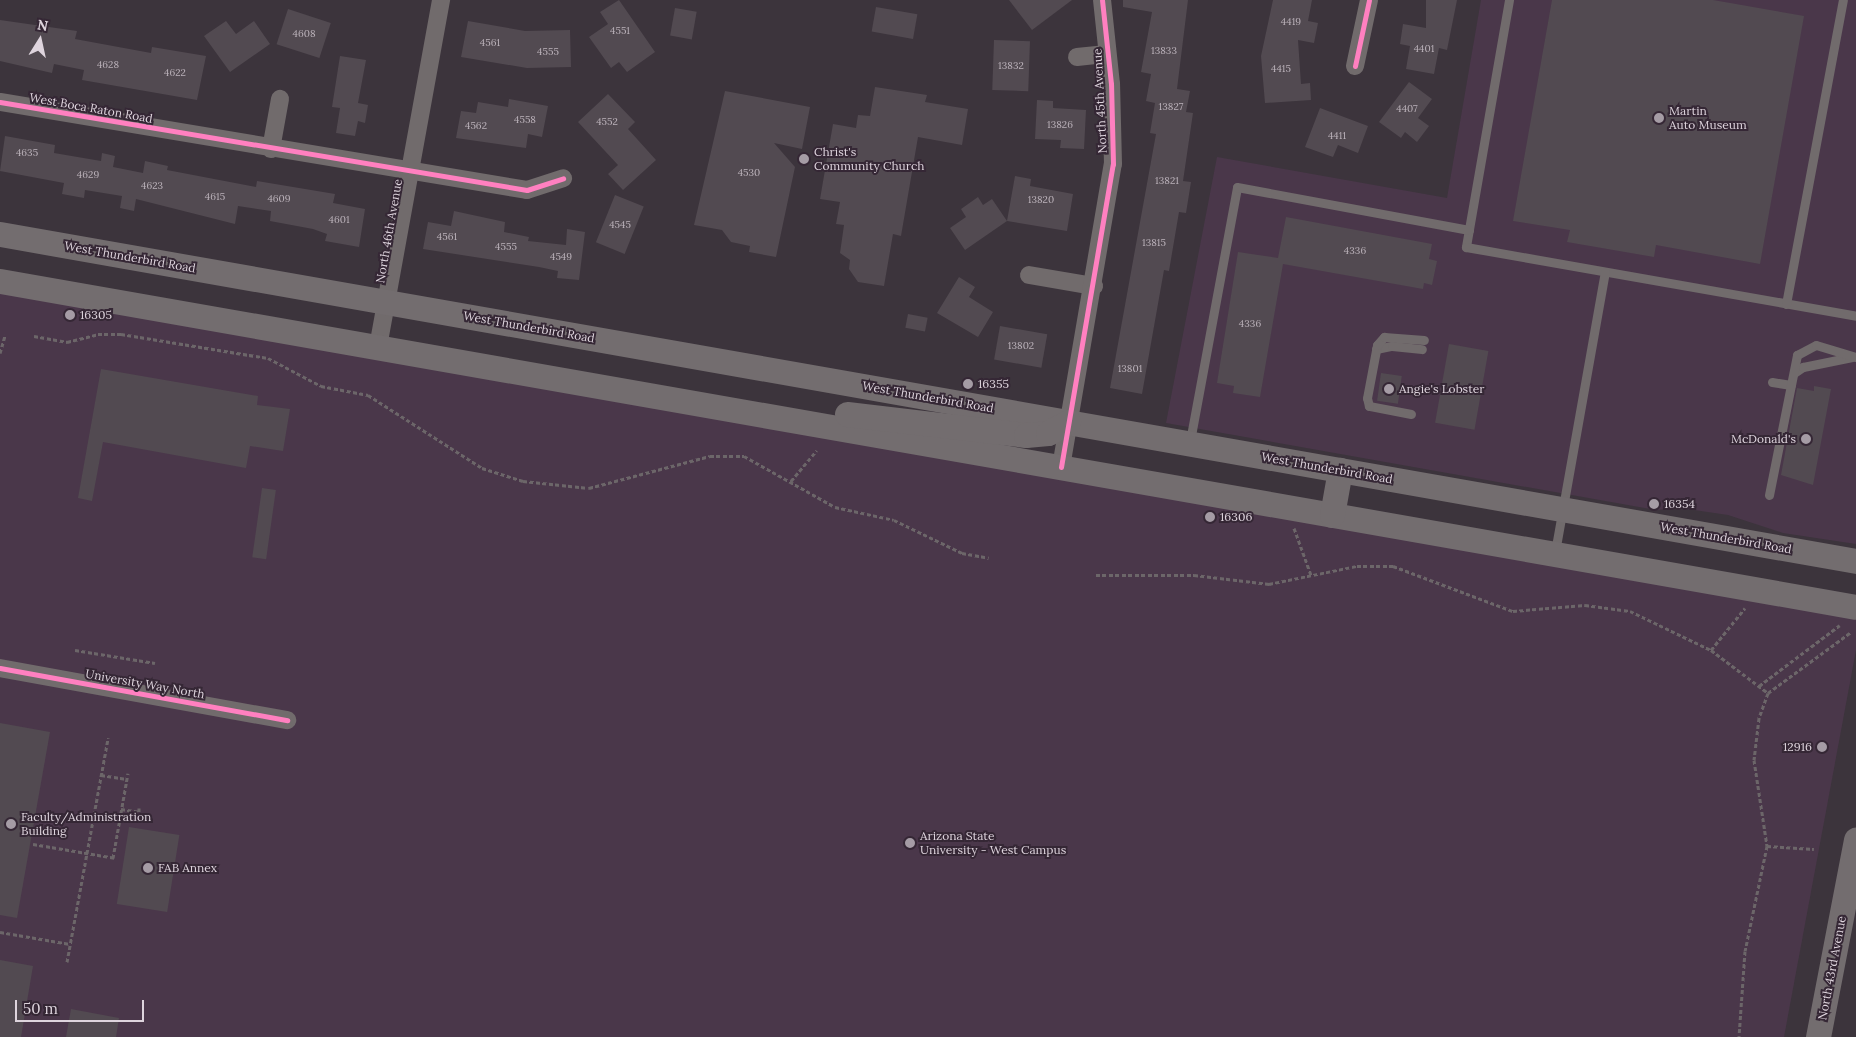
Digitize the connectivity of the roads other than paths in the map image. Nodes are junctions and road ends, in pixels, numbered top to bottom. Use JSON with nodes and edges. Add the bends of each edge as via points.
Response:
{"nodes":[{"id":1,"x":441,"y":0,"type":"edge"},
{"id":2,"x":1102,"y":0,"type":"edge"},
{"id":3,"x":1369,"y":0,"type":"edge"},
{"id":4,"x":1509,"y":0,"type":"edge"},
{"id":5,"x":1843,"y":0,"type":"edge"},
{"id":6,"x":1108,"y":54,"type":"junction"},
{"id":7,"x":1077,"y":57,"type":"dead end"},
{"id":8,"x":1355,"y":66,"type":"dead end"},
{"id":9,"x":280,"y":99,"type":"dead end"},
{"id":10,"x":0,"y":102,"type":"edge"},
{"id":11,"x":271,"y":149,"type":"junction"},
{"id":12,"x":410,"y":171,"type":"junction"},
{"id":13,"x":563,"y":178,"type":"dead end"},
{"id":14,"x":1469,"y":230,"type":"junction"},
{"id":15,"x":0,"y":234,"type":"edge"},
{"id":16,"x":1605,"y":272,"type":"junction"},
{"id":17,"x":1029,"y":274,"type":"dead end"},
{"id":18,"x":0,"y":281,"type":"edge"},
{"id":19,"x":1094,"y":286,"type":"junction"},
{"id":20,"x":386,"y":302,"type":"junction"},
{"id":21,"x":1786,"y":304,"type":"junction"},
{"id":22,"x":1856,"y":316,"type":"edge"},
{"id":23,"x":1423,"y":345,"type":"dead end"},
{"id":24,"x":378,"y":347,"type":"junction"},
{"id":25,"x":1854,"y":357,"type":"edge"},
{"id":26,"x":1794,"y":373,"type":"junction"},
{"id":27,"x":1772,"y":382,"type":"dead end"},
{"id":28,"x":1791,"y":385,"type":"junction"},
{"id":29,"x":1410,"y":414,"type":"dead end"},
{"id":30,"x":790,"y":420,"type":"junction"},
{"id":31,"x":1069,"y":422,"type":"junction"},
{"id":32,"x":1189,"y":443,"type":"junction"},
{"id":33,"x":1061,"y":467,"type":"junction"},
{"id":34,"x":1340,"y":470,"type":"junction"},
{"id":35,"x":1769,"y":495,"type":"dead end"},
{"id":36,"x":1563,"y":509,"type":"junction"},
{"id":37,"x":1332,"y":515,"type":"junction"},
{"id":38,"x":1554,"y":554,"type":"junction"},
{"id":39,"x":1856,"y":561,"type":"edge"},
{"id":40,"x":1850,"y":615,"type":"edge"},
{"id":41,"x":0,"y":668,"type":"edge"},
{"id":42,"x":287,"y":720,"type":"dead end"},
{"id":43,"x":1856,"y":840,"type":"edge"},
{"id":44,"x":1818,"y":1037,"type":"edge"}],
"edges":[{"from":1,"to":12,"type":"street","name":"North 46th Avenue"},
{"from":2,"to":6,"type":"street","name":"North 45th Avenue"},
{"from":3,"to":8,"type":"street"},
{"from":4,"to":14,"type":"lane"},
{"from":5,"to":21,"type":"lane"},
{"from":6,"to":7,"type":"street","name":"North 45th Avenue"},
{"from":6,"to":19,"type":"street","name":"North 45th Avenue","via":[[1113,164]]},
{"from":9,"to":11,"type":"street"},
{"from":10,"to":11,"type":"street","name":"West Boca Raton Road"},
{"from":11,"to":12,"type":"street","name":"West Boca Raton Road"},
{"from":12,"to":13,"type":"street","name":"West Boca Raton Road","via":[[527,190]]},
{"from":12,"to":20,"type":"street","name":"North 46th Avenue"},
{"from":14,"to":16,"type":"lane","via":[[1466,247]]},
{"from":14,"to":32,"type":"lane","via":[[1237,187]]},
{"from":15,"to":20,"type":"main road","name":"West Thunderbird Road"},
{"from":16,"to":21,"type":"lane"},
{"from":16,"to":36,"type":"lane"},
{"from":17,"to":19,"type":"street"},
{"from":18,"to":24,"type":"main road"},
{"from":19,"to":31,"type":"street","name":"North 45th Avenue"},
{"from":20,"to":24,"type":"street","name":"North 46th Avenue"},
{"from":20,"to":31,"type":"main road","name":"West Thunderbird Road"},
{"from":21,"to":22,"type":"lane"},
{"from":23,"to":29,"type":"lane","via":[[1394,335],[1384,337],[1376,349],[1367,404]]},
{"from":24,"to":30,"type":"main road"},
{"from":25,"to":26,"type":"lane","via":[[1802,367]]},
{"from":25,"to":26,"type":"lane","via":[[1834,348],[1810,345],[1797,355]]},
{"from":26,"to":28,"type":"lane"},
{"from":27,"to":28,"type":"lane"},
{"from":28,"to":35,"type":"lane"},
{"from":30,"to":31,"type":"main road","via":[[847,414],[1026,435],[1048,433]]},
{"from":30,"to":33,"type":"main road"},
{"from":31,"to":32,"type":"main road","name":"West Thunderbird Road"},
{"from":31,"to":33,"type":"street","name":"North 45th Avenue"},
{"from":32,"to":34,"type":"main road","name":"West Thunderbird Road"},
{"from":33,"to":37,"type":"main road"},
{"from":34,"to":36,"type":"main road","name":"West Thunderbird Road"},
{"from":34,"to":37,"type":"main road"},
{"from":36,"to":38,"type":"lane"},
{"from":36,"to":39,"type":"main road","name":"West Thunderbird Road"},
{"from":37,"to":38,"type":"main road"},
{"from":38,"to":40,"type":"main road"},
{"from":41,"to":42,"type":"street","name":"University Way North"},
{"from":43,"to":44,"type":"main road","name":"North 43rd Avenue"}]}
